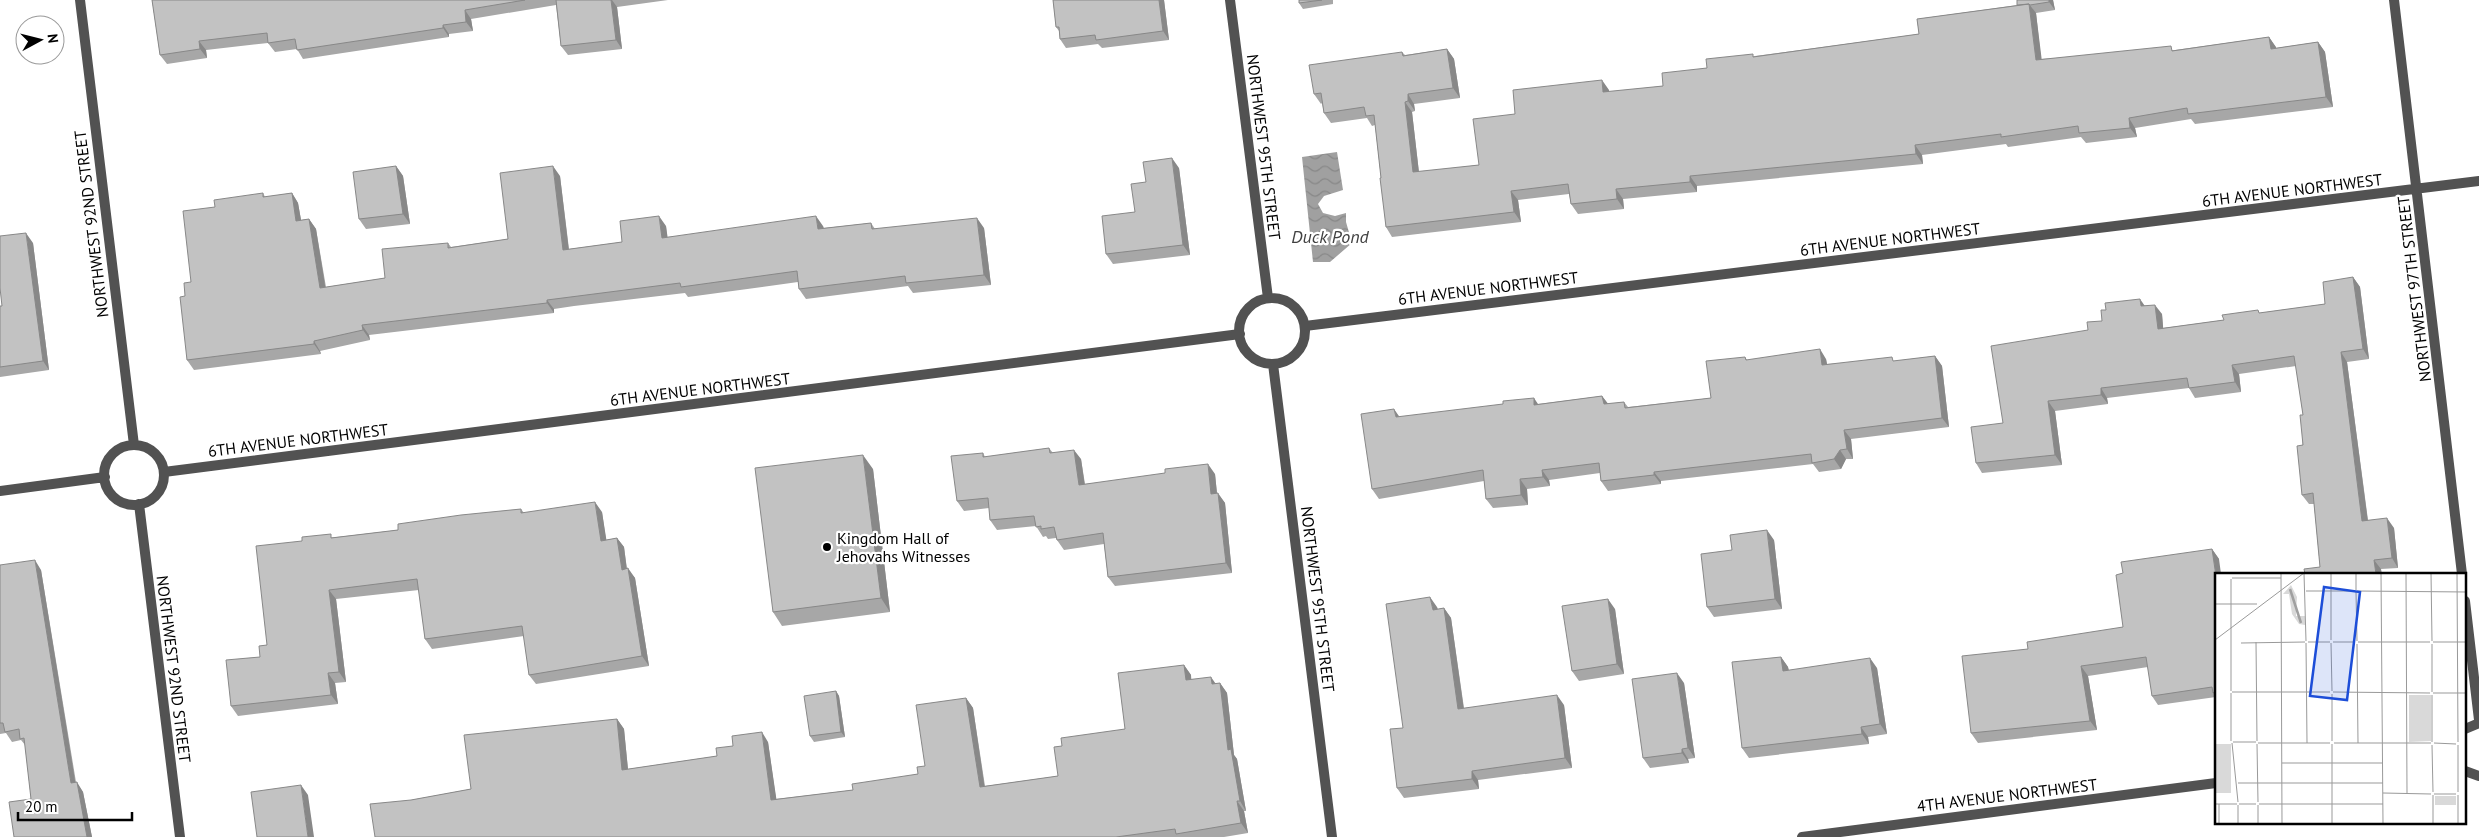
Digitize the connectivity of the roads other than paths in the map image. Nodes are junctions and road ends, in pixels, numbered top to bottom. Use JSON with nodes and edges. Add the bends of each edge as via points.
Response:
{"nodes":[{"id":1,"x":80,"y":0,"type":"edge"},
{"id":2,"x":1230,"y":0,"type":"edge"},
{"id":3,"x":2394,"y":0,"type":"edge"},
{"id":4,"x":2479,"y":181,"type":"edge"},
{"id":5,"x":2418,"y":190,"type":"junction"},
{"id":6,"x":1268,"y":298,"type":"junction"},
{"id":7,"x":1305,"y":326,"type":"junction"},
{"id":8,"x":1240,"y":334,"type":"junction"},
{"id":9,"x":1273,"y":364,"type":"junction"},
{"id":10,"x":134,"y":445,"type":"junction"},
{"id":11,"x":164,"y":472,"type":"junction"},
{"id":12,"x":105,"y":477,"type":"junction"},
{"id":13,"x":0,"y":491,"type":"edge"},
{"id":14,"x":139,"y":504,"type":"junction"},
{"id":15,"x":2462,"y":573,"type":"edge"},
{"id":16,"x":2466,"y":610,"type":"edge"},
{"id":17,"x":2479,"y":722,"type":"edge"},
{"id":18,"x":2466,"y":728,"type":"edge"},
{"id":19,"x":2466,"y":771,"type":"edge"},
{"id":20,"x":2479,"y":776,"type":"edge"},
{"id":21,"x":2215,"y":783,"type":"edge"},
{"id":22,"x":180,"y":837,"type":"edge"},
{"id":23,"x":1332,"y":837,"type":"edge"},
{"id":24,"x":1802,"y":837,"type":"edge"}],
"edges":[{"from":1,"to":10,"type":"street","name":"NORTHWEST 92ND STREET"},
{"from":2,"to":6,"type":"street","name":"NORTHWEST 95TH STREET"},
{"from":3,"to":5,"type":"street","name":"NORTHWEST 97TH STREET"},
{"from":4,"to":5,"type":"street","name":"6TH AVENUE NORTHWEST"},
{"from":5,"to":7,"type":"street","name":"6TH AVENUE NORTHWEST"},
{"from":5,"to":15,"type":"street","name":"NORTHWEST 97TH STREET"},
{"from":6,"to":7,"type":"street","via":[[1295,306]]},
{"from":6,"to":8,"type":"street","via":[[1247,309]]},
{"from":7,"to":9,"type":"street","via":[[1301,348],[1294,356]]},
{"from":8,"to":9,"type":"street","via":[[1245,349],[1252,357],[1262,363]]},
{"from":8,"to":11,"type":"street","name":"6TH AVENUE NORTHWEST"},
{"from":9,"to":23,"type":"street","name":"NORTHWEST 95TH STREET"},
{"from":10,"to":11,"type":"street","via":[[158,456]]},
{"from":10,"to":12,"type":"street","via":[[113,453],[107,462]]},
{"from":11,"to":14,"type":"street","via":[[159,492]]},
{"from":12,"to":13,"type":"street"},
{"from":12,"to":14,"type":"street","via":[[109,491],[116,499]]},
{"from":14,"to":22,"type":"street","name":"NORTHWEST 92ND STREET"},
{"from":16,"to":17,"type":"street"},
{"from":17,"to":18,"type":"street"},
{"from":19,"to":20,"type":"street"},
{"from":21,"to":24,"type":"street","name":"4TH AVENUE NORTHWEST"}]}
